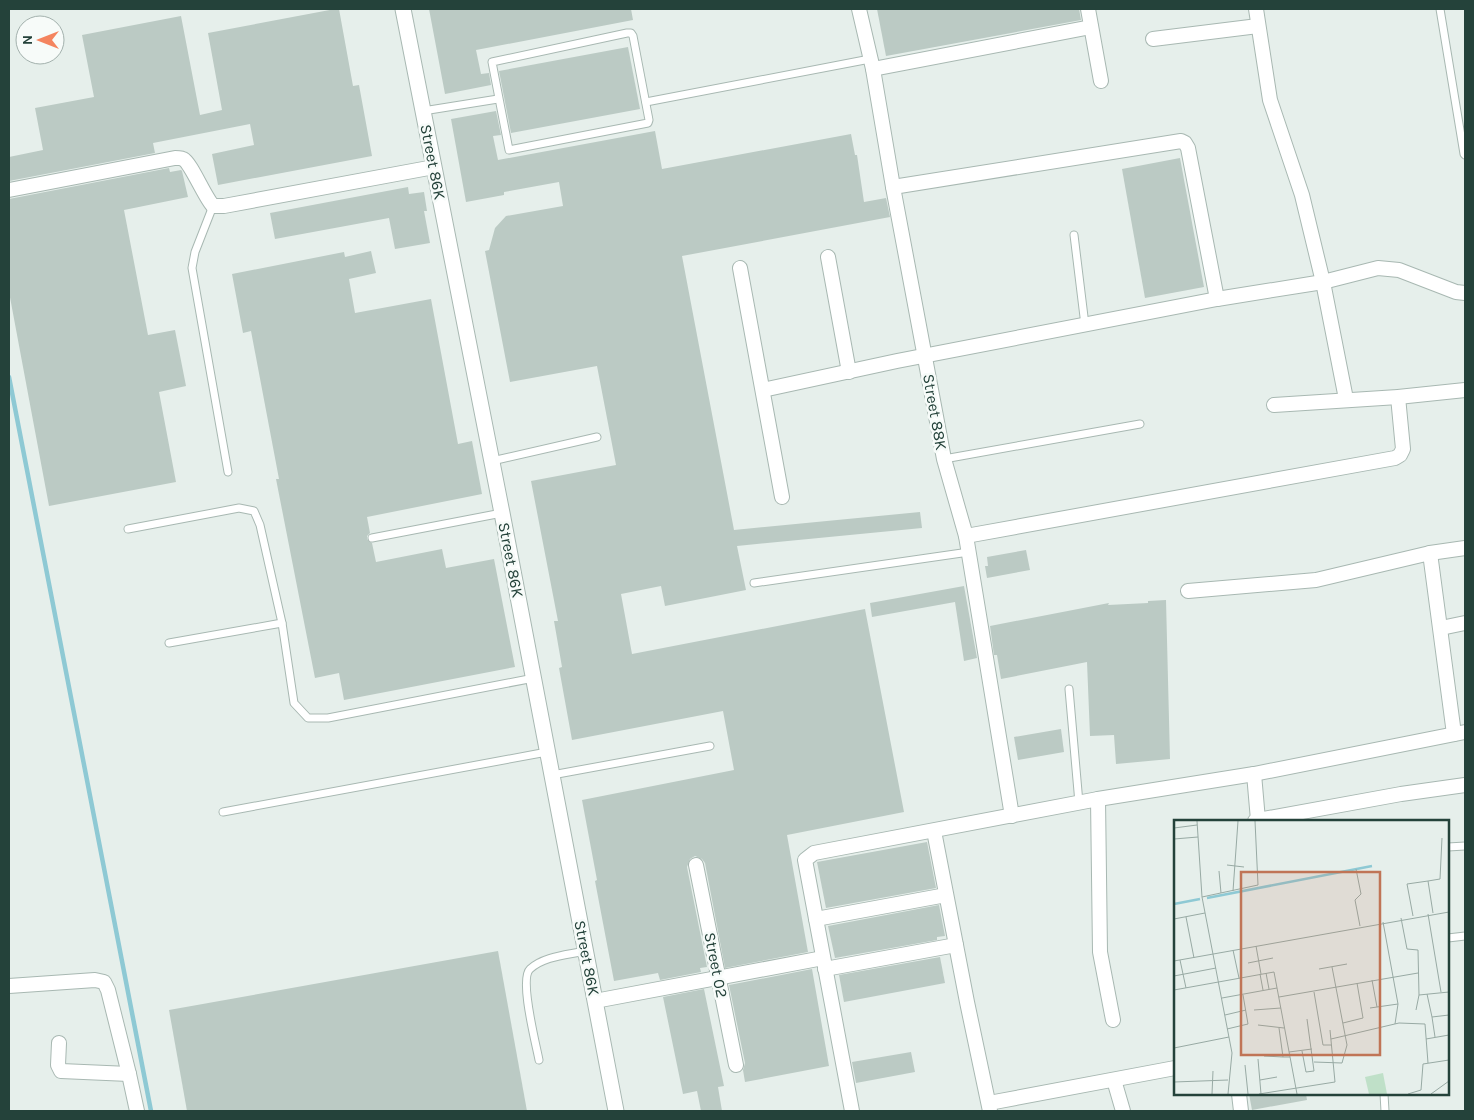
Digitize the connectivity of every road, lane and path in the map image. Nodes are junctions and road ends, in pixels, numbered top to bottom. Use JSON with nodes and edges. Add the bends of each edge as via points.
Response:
{"nodes":[{"id":1,"x":403,"y":9,"type":"edge"},
{"id":2,"x":859,"y":9,"type":"edge"},
{"id":3,"x":1088,"y":9,"type":"edge"},
{"id":4,"x":1256,"y":9,"type":"edge"},
{"id":5,"x":1440,"y":9,"type":"edge"},
{"id":6,"x":1258,"y":26,"type":"junction"},
{"id":7,"x":1091,"y":27,"type":"junction"},
{"id":8,"x":1153,"y":39,"type":"dead end"},
{"id":9,"x":871,"y":64,"type":"junction"},
{"id":10,"x":1101,"y":81,"type":"dead end"},
{"id":11,"x":498,"y":99,"type":"junction"},
{"id":12,"x":646,"y":102,"type":"junction"},
{"id":13,"x":423,"y":111,"type":"junction"},
{"id":14,"x":1465,"y":155,"type":"edge"},
{"id":15,"x":434,"y":167,"type":"junction"},
{"id":16,"x":893,"y":187,"type":"junction"},
{"id":17,"x":9,"y":190,"type":"edge"},
{"id":18,"x":213,"y":206,"type":"junction"},
{"id":19,"x":1074,"y":235,"type":"dead end"},
{"id":20,"x":828,"y":257,"type":"dead end"},
{"id":21,"x":740,"y":268,"type":"dead end"},
{"id":22,"x":1323,"y":282,"type":"junction"},
{"id":23,"x":1465,"y":293,"type":"edge"},
{"id":24,"x":1217,"y":299,"type":"junction"},
{"id":25,"x":1085,"y":325,"type":"junction"},
{"id":26,"x":925,"y":356,"type":"junction"},
{"id":27,"x":849,"y":372,"type":"junction"},
{"id":28,"x":763,"y":390,"type":"junction"},
{"id":29,"x":1465,"y":390,"type":"edge"},
{"id":30,"x":1398,"y":397,"type":"junction"},
{"id":31,"x":1346,"y":399,"type":"junction"},
{"id":32,"x":1274,"y":405,"type":"dead end"},
{"id":33,"x":1140,"y":424,"type":"dead end"},
{"id":34,"x":597,"y":437,"type":"dead end"},
{"id":35,"x":944,"y":459,"type":"junction"},
{"id":36,"x":492,"y":461,"type":"junction"},
{"id":37,"x":228,"y":472,"type":"dead end"},
{"id":38,"x":782,"y":497,"type":"dead end"},
{"id":39,"x":502,"y":513,"type":"junction"},
{"id":40,"x":128,"y":529,"type":"dead end"},
{"id":41,"x":966,"y":536,"type":"junction"},
{"id":42,"x":372,"y":538,"type":"dead end"},
{"id":43,"x":1465,"y":548,"type":"edge"},
{"id":44,"x":969,"y":552,"type":"junction"},
{"id":45,"x":1430,"y":553,"type":"junction"},
{"id":46,"x":754,"y":584,"type":"dead end"},
{"id":47,"x":1188,"y":590,"type":"dead end"},
{"id":48,"x":282,"y":623,"type":"junction"},
{"id":49,"x":1465,"y":623,"type":"edge"},
{"id":50,"x":1441,"y":628,"type":"junction"},
{"id":51,"x":169,"y":643,"type":"dead end"},
{"id":52,"x":534,"y":678,"type":"junction"},
{"id":53,"x":1069,"y":689,"type":"dead end"},
{"id":54,"x":1460,"y":733,"type":"edge"},
{"id":55,"x":710,"y":746,"type":"dead end"},
{"id":56,"x":548,"y":752,"type":"junction"},
{"id":57,"x":1254,"y":774,"type":"junction"},
{"id":58,"x":552,"y":775,"type":"junction"},
{"id":59,"x":1465,"y":785,"type":"edge"},
{"id":60,"x":1098,"y":799,"type":"junction"},
{"id":61,"x":1079,"y":803,"type":"junction"},
{"id":62,"x":223,"y":812,"type":"dead end"},
{"id":63,"x":1012,"y":816,"type":"junction"},
{"id":64,"x":1257,"y":820,"type":"edge"},
{"id":65,"x":934,"y":831,"type":"junction"},
{"id":66,"x":1465,"y":846,"type":"edge"},
{"id":67,"x":1449,"y":847,"type":"edge"},
{"id":68,"x":696,"y":865,"type":"dead end"},
{"id":69,"x":946,"y":895,"type":"junction"},
{"id":70,"x":816,"y":919,"type":"junction"},
{"id":71,"x":1465,"y":936,"type":"edge"},
{"id":72,"x":1449,"y":938,"type":"edge"},
{"id":73,"x":956,"y":945,"type":"junction"},
{"id":74,"x":586,"y":951,"type":"junction"},
{"id":75,"x":824,"y":964,"type":"junction"},
{"id":76,"x":719,"y":978,"type":"junction"},
{"id":77,"x":9,"y":986,"type":"edge"},
{"id":78,"x":596,"y":1001,"type":"junction"},
{"id":79,"x":1112,"y":1020,"type":"dead end"},
{"id":80,"x":59,"y":1043,"type":"dead end"},
{"id":81,"x":539,"y":1060,"type":"dead end"},
{"id":82,"x":736,"y":1065,"type":"dead end"},
{"id":83,"x":1174,"y":1068,"type":"edge"},
{"id":84,"x":129,"y":1074,"type":"junction"},
{"id":85,"x":1114,"y":1080,"type":"junction"},
{"id":86,"x":1239,"y":1095,"type":"edge"},
{"id":87,"x":1384,"y":1095,"type":"edge"},
{"id":88,"x":990,"y":1107,"type":"edge"},
{"id":89,"x":136,"y":1111,"type":"edge"},
{"id":90,"x":616,"y":1111,"type":"edge"},
{"id":91,"x":852,"y":1111,"type":"edge"},
{"id":92,"x":1123,"y":1111,"type":"edge"},
{"id":93,"x":1241,"y":1111,"type":"edge"},
{"id":94,"x":1385,"y":1111,"type":"edge"}],
"edges":[{"from":1,"to":13,"type":"street","name":"Street 86K"},
{"from":2,"to":9,"type":"street","name":"Street 88K"},
{"from":3,"to":7,"type":"street"},
{"from":4,"to":6,"type":"street"},
{"from":5,"to":14,"type":"lane"},
{"from":6,"to":8,"type":"street"},
{"from":6,"to":22,"type":"street","via":[[1270,100],[1302,195]]},
{"from":7,"to":9,"type":"street"},
{"from":7,"to":10,"type":"street"},
{"from":9,"to":12,"type":"lane"},
{"from":9,"to":16,"type":"street","name":"Street 88K"},
{"from":11,"to":12,"type":"lane","via":[[508,148],[512,150],[648,123]]},
{"from":11,"to":12,"type":"lane","via":[[493,60],[631,34]]},
{"from":11,"to":13,"type":"lane"},
{"from":13,"to":15,"type":"street","name":"Street 86K"},
{"from":15,"to":18,"type":"street"},
{"from":15,"to":36,"type":"street","name":"Street 86K"},
{"from":16,"to":24,"type":"street","via":[[1185,142]]},
{"from":16,"to":26,"type":"street","name":"Street 88K"},
{"from":17,"to":18,"type":"street","via":[[183,158]]},
{"from":18,"to":37,"type":"lane","via":[[192,268]]},
{"from":19,"to":25,"type":"lane"},
{"from":20,"to":27,"type":"street"},
{"from":21,"to":28,"type":"street"},
{"from":22,"to":23,"type":"street","via":[[1378,268],[1399,270]]},
{"from":22,"to":24,"type":"street"},
{"from":22,"to":31,"type":"street"},
{"from":24,"to":25,"type":"street"},
{"from":25,"to":26,"type":"street"},
{"from":26,"to":27,"type":"street"},
{"from":26,"to":35,"type":"street","name":"Street 88K"},
{"from":27,"to":28,"type":"street"},
{"from":28,"to":38,"type":"street"},
{"from":29,"to":30,"type":"street"},
{"from":30,"to":31,"type":"street"},
{"from":30,"to":41,"type":"street","via":[[1403,449],[1396,458]]},
{"from":31,"to":32,"type":"street"},
{"from":33,"to":35,"type":"lane"},
{"from":34,"to":36,"type":"lane"},
{"from":35,"to":41,"type":"street","name":"Street 88K"},
{"from":36,"to":39,"type":"street","name":"Street 86K"},
{"from":39,"to":42,"type":"lane"},
{"from":39,"to":52,"type":"street","name":"Street 86K"},
{"from":40,"to":48,"type":"lane","via":[[238,508],[254,511]]},
{"from":41,"to":44,"type":"street","name":"Street 88K"},
{"from":43,"to":45,"type":"street"},
{"from":44,"to":46,"type":"lane"},
{"from":44,"to":63,"type":"street","name":"Street 88K"},
{"from":45,"to":47,"type":"street","via":[[1316,580]]},
{"from":45,"to":50,"type":"street"},
{"from":48,"to":51,"type":"lane"},
{"from":48,"to":52,"type":"lane","via":[[294,703],[308,718],[328,718]]},
{"from":49,"to":50,"type":"street"},
{"from":50,"to":54,"type":"street"},
{"from":52,"to":56,"type":"street","name":"Street 86K"},
{"from":53,"to":61,"type":"lane"},
{"from":54,"to":57,"type":"street"},
{"from":55,"to":58,"type":"lane"},
{"from":56,"to":58,"type":"street","name":"Street 86K"},
{"from":56,"to":62,"type":"lane"},
{"from":57,"to":60,"type":"street"},
{"from":57,"to":64,"type":"street"},
{"from":58,"to":74,"type":"street","name":"Street 86K"},
{"from":59,"to":64,"type":"street"},
{"from":60,"to":61,"type":"street"},
{"from":60,"to":79,"type":"street","via":[[1100,952]]},
{"from":61,"to":63,"type":"street"},
{"from":63,"to":65,"type":"street"},
{"from":65,"to":69,"type":"street"},
{"from":65,"to":70,"type":"street","via":[[814,853],[805,860]]},
{"from":66,"to":67,"type":"lane"},
{"from":68,"to":76,"type":"street","name":"Street 02"},
{"from":69,"to":70,"type":"street"},
{"from":69,"to":73,"type":"street"},
{"from":70,"to":75,"type":"street"},
{"from":71,"to":72,"type":"lane"},
{"from":73,"to":75,"type":"street"},
{"from":73,"to":88,"type":"street"},
{"from":74,"to":78,"type":"street","name":"Street 86K"},
{"from":74,"to":81,"type":"lane","via":[[545,960],[530,969],[526,977]]},
{"from":75,"to":76,"type":"street"},
{"from":75,"to":91,"type":"street"},
{"from":76,"to":78,"type":"street"},
{"from":76,"to":82,"type":"street","name":"Street 02"},
{"from":77,"to":84,"type":"street","via":[[104,982]]},
{"from":78,"to":90,"type":"street","name":"Street 86K"},
{"from":80,"to":84,"type":"street","via":[[58,1065],[61,1071]]},
{"from":83,"to":85,"type":"street"},
{"from":84,"to":89,"type":"street"},
{"from":85,"to":88,"type":"street"},
{"from":85,"to":92,"type":"street"},
{"from":86,"to":93,"type":"street"},
{"from":87,"to":94,"type":"lane"}]}
